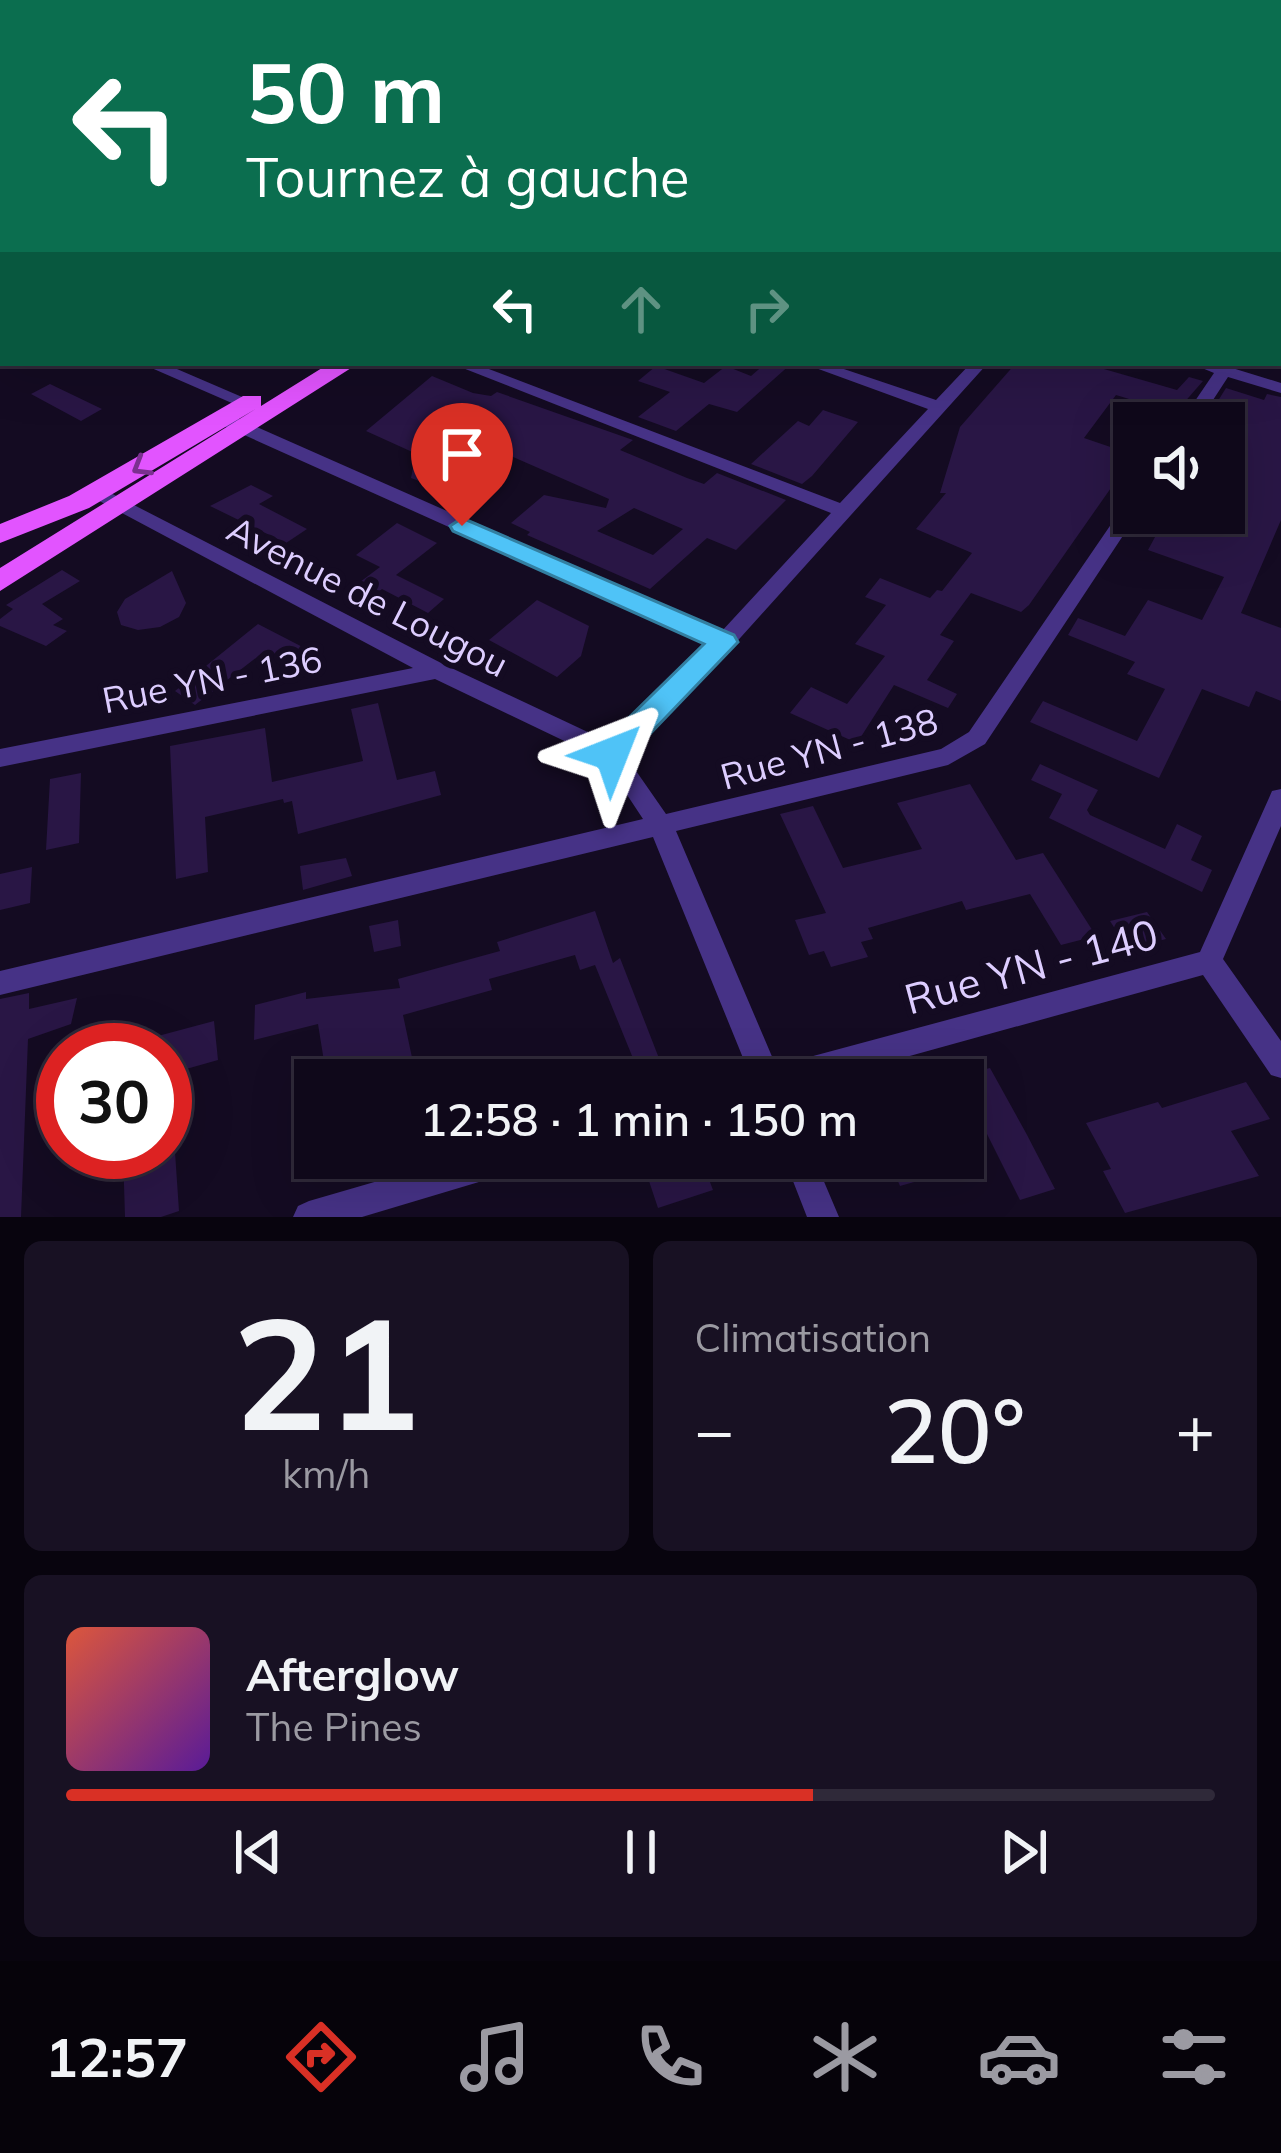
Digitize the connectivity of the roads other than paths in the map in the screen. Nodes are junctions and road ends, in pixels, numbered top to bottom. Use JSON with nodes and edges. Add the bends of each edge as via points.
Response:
{"nodes":[{"id":1,"x":153,"y":366,"type":"edge"},
{"id":2,"x":309,"y":366,"type":"edge"},
{"id":3,"x":341,"y":366,"type":"edge"},
{"id":4,"x":466,"y":366,"type":"edge"},
{"id":5,"x":819,"y":366,"type":"edge"},
{"id":6,"x":977,"y":366,"type":"edge"},
{"id":7,"x":1209,"y":366,"type":"edge"},
{"id":8,"x":1224,"y":370,"type":"junction"},
{"id":9,"x":1281,"y":388,"type":"edge"},
{"id":10,"x":1203,"y":402,"type":"edge"},
{"id":11,"x":939,"y":407,"type":"junction"},
{"id":12,"x":238,"y":417,"type":"junction"},
{"id":13,"x":97,"y":492,"type":"junction"},
{"id":14,"x":122,"y":506,"type":"junction"},
{"id":15,"x":841,"y":510,"type":"junction"},
{"id":16,"x":0,"y":534,"type":"edge"},
{"id":17,"x":1114,"y":534,"type":"edge"},
{"id":18,"x":0,"y":581,"type":"edge"},
{"id":19,"x":724,"y":642,"type":"junction"},
{"id":20,"x":437,"y":671,"type":"junction"},
{"id":21,"x":612,"y":754,"type":"junction"},
{"id":22,"x":0,"y":758,"type":"edge"},
{"id":23,"x":1281,"y":798,"type":"edge"},
{"id":24,"x":662,"y":828,"type":"junction"},
{"id":25,"x":1209,"y":961,"type":"junction"},
{"id":26,"x":0,"y":983,"type":"edge"},
{"id":27,"x":761,"y":1059,"type":"edge"},
{"id":28,"x":847,"y":1059,"type":"edge"},
{"id":29,"x":1281,"y":1065,"type":"edge"},
{"id":30,"x":437,"y":1179,"type":"edge"},
{"id":31,"x":808,"y":1179,"type":"edge"},
{"id":32,"x":308,"y":1217,"type":"edge"},
{"id":33,"x":824,"y":1217,"type":"edge"}],
"edges":[{"from":1,"to":12,"type":"street"},
{"from":2,"to":12,"type":"main road"},
{"from":3,"to":12,"type":"main road"},
{"from":4,"to":15,"type":"street"},
{"from":5,"to":11,"type":"street"},
{"from":6,"to":11,"type":"street"},
{"from":7,"to":8,"type":"street"},
{"from":8,"to":9,"type":"street"},
{"from":8,"to":10,"type":"street"},
{"from":11,"to":15,"type":"street"},
{"from":12,"to":13,"type":"main road","one_way":true},
{"from":12,"to":14,"type":"main road"},
{"from":12,"to":19,"type":"street"},
{"from":13,"to":14,"type":"street","name":"Avenue de Lougou"},
{"from":13,"to":16,"type":"main road"},
{"from":14,"to":18,"type":"main road"},
{"from":14,"to":20,"type":"street","name":"Avenue de Lougou"},
{"from":15,"to":19,"type":"street"},
{"from":17,"to":24,"type":"street","name":"Rue YN - 138","via":[[966,749]]},
{"from":19,"to":21,"type":"street"},
{"from":20,"to":21,"type":"street","name":"Avenue de Lougou"},
{"from":20,"to":22,"type":"street","name":"Rue YN - 136"},
{"from":21,"to":24,"type":"street"},
{"from":23,"to":25,"type":"street","name":"Rue YN - 140"},
{"from":24,"to":26,"type":"street","name":"Rue YN - 138"},
{"from":24,"to":27,"type":"street"},
{"from":25,"to":28,"type":"street","name":"Rue YN - 140"},
{"from":25,"to":29,"type":"street"},
{"from":30,"to":32,"type":"street"},
{"from":31,"to":33,"type":"street"}]}
